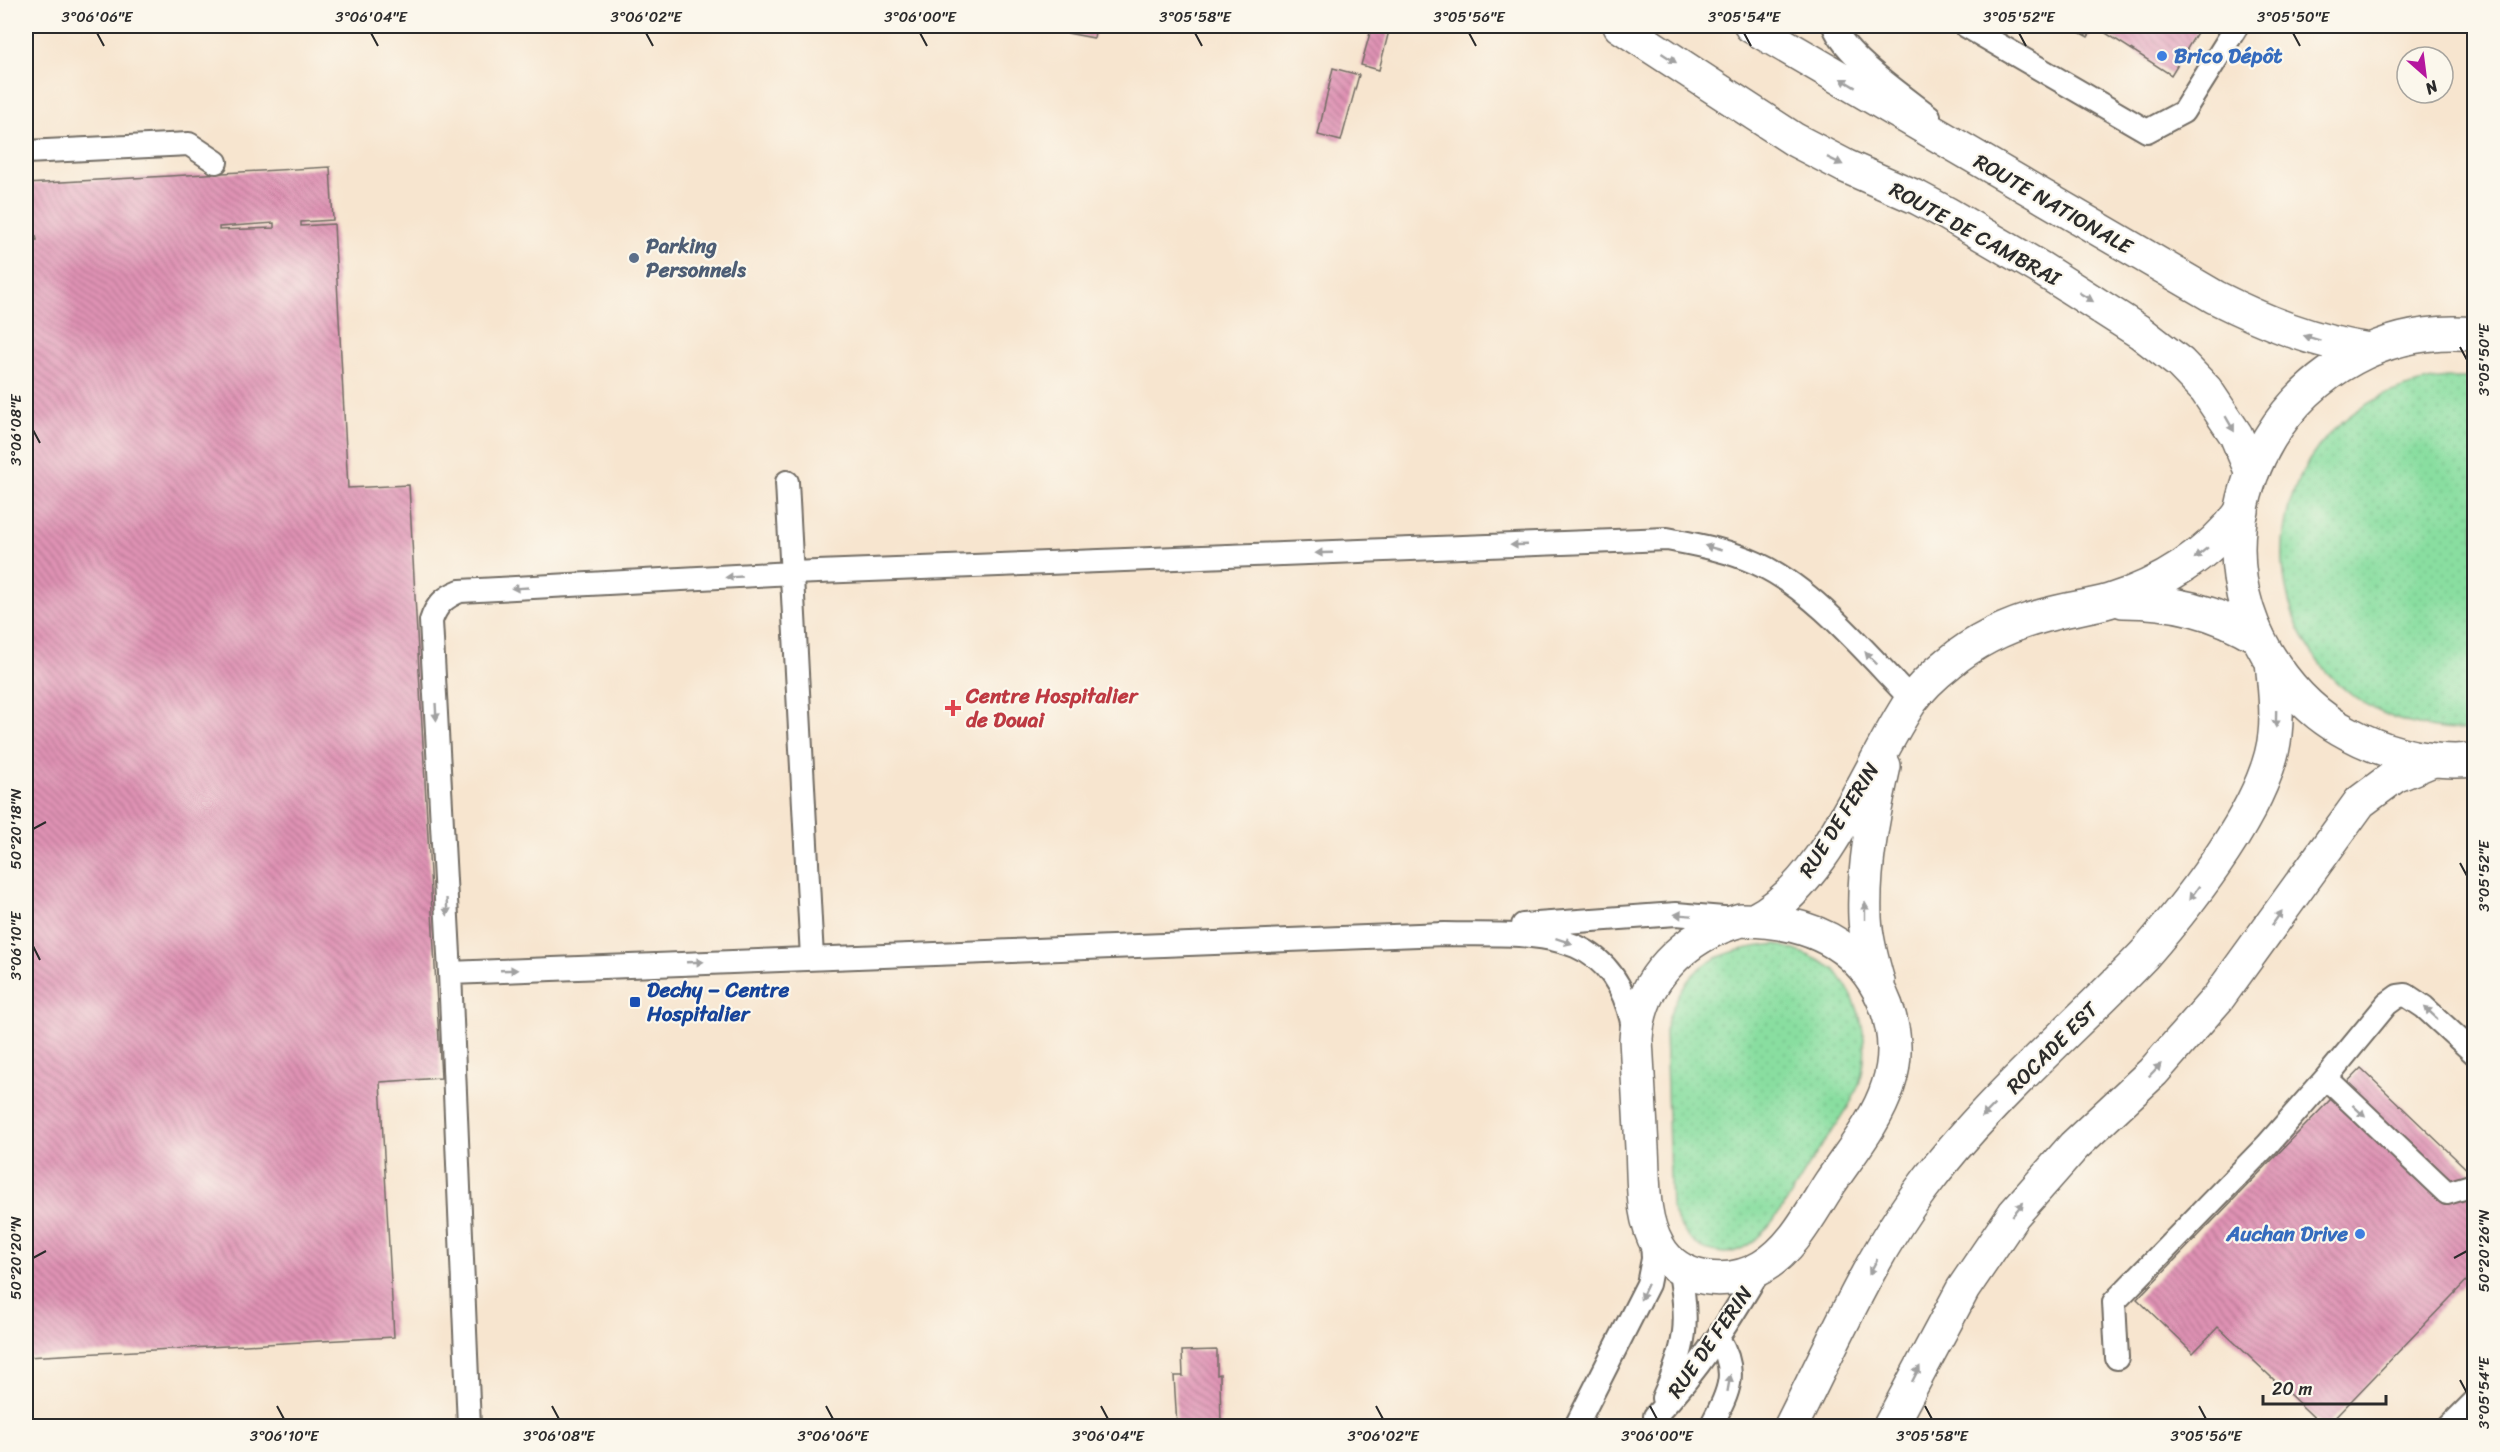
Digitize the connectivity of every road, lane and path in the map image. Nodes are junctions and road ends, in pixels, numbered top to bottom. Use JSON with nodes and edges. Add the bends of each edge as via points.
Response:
{"nodes":[{"id":1,"x":1620,"y":26,"type":"edge"},
{"id":2,"x":1750,"y":26,"type":"edge"},
{"id":3,"x":1834,"y":26,"type":"edge"},
{"id":4,"x":1966,"y":26,"type":"edge"},
{"id":5,"x":2237,"y":26,"type":"edge"},
{"id":6,"x":26,"y":152,"type":"edge"},
{"id":7,"x":216,"y":162,"type":"dead end"},
{"id":8,"x":1998,"y":171,"type":"junction"},
{"id":9,"x":2470,"y":331,"type":"edge"},
{"id":10,"x":2370,"y":350,"type":"junction"},
{"id":11,"x":2252,"y":473,"type":"junction"},
{"id":12,"x":787,"y":482,"type":"dead end"},
{"id":13,"x":2242,"y":511,"type":"junction"},
{"id":14,"x":792,"y":573,"type":"junction"},
{"id":15,"x":2109,"y":601,"type":"junction"},
{"id":16,"x":2265,"y":649,"type":"junction"},
{"id":17,"x":1912,"y":700,"type":"junction"},
{"id":18,"x":1890,"y":736,"type":"junction"},
{"id":19,"x":2433,"y":760,"type":"junction"},
{"id":20,"x":2474,"y":760,"type":"edge"},
{"id":21,"x":1748,"y":920,"type":"junction"},
{"id":22,"x":1444,"y":934,"type":"junction"},
{"id":23,"x":812,"y":958,"type":"junction"},
{"id":24,"x":450,"y":973,"type":"junction"},
{"id":25,"x":1880,"y":989,"type":"junction"},
{"id":26,"x":1636,"y":1040,"type":"junction"},
{"id":27,"x":2475,"y":1053,"type":"edge"},
{"id":28,"x":2326,"y":1078,"type":"junction"},
{"id":29,"x":2475,"y":1185,"type":"edge"},
{"id":30,"x":1652,"y":1235,"type":"junction"},
{"id":31,"x":1762,"y":1266,"type":"junction"},
{"id":32,"x":1678,"y":1268,"type":"junction"},
{"id":33,"x":1718,"y":1338,"type":"junction"},
{"id":34,"x":2117,"y":1358,"type":"dead end"},
{"id":35,"x":2475,"y":1402,"type":"edge"},
{"id":36,"x":1652,"y":1421,"type":"edge"},
{"id":37,"x":469,"y":1426,"type":"edge"},
{"id":38,"x":1576,"y":1426,"type":"edge"},
{"id":39,"x":1711,"y":1426,"type":"edge"},
{"id":40,"x":1791,"y":1426,"type":"edge"},
{"id":41,"x":1890,"y":1426,"type":"edge"},
{"id":42,"x":2450,"y":1426,"type":"edge"}],
"edges":[{"from":1,"to":11,"type":"main road","name":"ROUTE DE CAMBRAI","one_way":true,"via":[[1796,140],[1946,213],[2140,332],[2180,363],[2206,390],[2236,435]]},
{"from":8,"to":2,"type":"main road","name":"ROUTE NATIONALE","one_way":true},
{"from":3,"to":8,"type":"lane","via":[[1838,36],[1876,74]]},
{"from":4,"to":5,"type":"lane","via":[[2147,131],[2183,112]]},
{"from":6,"to":7,"type":"lane","via":[[189,144]]},
{"from":10,"to":8,"type":"main road","name":"ROUTE NATIONALE","one_way":true,"via":[[2318,340],[2254,316],[2189,283]]},
{"from":9,"to":10,"type":"main road","via":[[2406,338]]},
{"from":10,"to":11,"type":"main road","via":[[2335,368],[2291,407],[2268,438]]},
{"from":11,"to":13,"type":"main road"},
{"from":12,"to":14,"type":"lane"},
{"from":13,"to":15,"type":"main road","name":"RUE DE FERIN","one_way":true,"via":[[2229,528],[2190,561],[2162,579]]},
{"from":13,"to":16,"type":"main road","via":[[2241,575],[2246,602]]},
{"from":17,"to":14,"type":"lane","one_way":true,"via":[[1845,631],[1779,576],[1757,563],[1712,547],[1667,539]]},
{"from":14,"to":23,"type":"lane"},
{"from":14,"to":24,"type":"lane","one_way":true,"via":[[460,591],[441,602],[431,621]]},
{"from":15,"to":16,"type":"main road","name":"RUE DE FERIN","via":[[2186,606],[2235,623]]},
{"from":15,"to":17,"type":"main road","name":"RUE DE FERIN","via":[[2047,615],[1996,634],[1951,661]]},
{"from":16,"to":19,"type":"main road","via":[[2303,699],[2341,729],[2385,750]]},
{"from":16,"to":40,"type":"main road","name":"ROCADE EST","one_way":true,"via":[[2276,717],[2272,754],[2254,798],[2215,862],[2144,955],[1973,1127],[1920,1190],[1872,1269]]},
{"from":17,"to":18,"type":"main road","name":"RUE DE FERIN"},
{"from":18,"to":21,"type":"main road","name":"RUE DE FERIN","via":[[1817,863],[1787,899],[1771,912]]},
{"from":25,"to":18,"type":"main road","name":"RUE DE FERIN","one_way":true,"via":[[1865,920],[1866,873],[1872,818]]},
{"from":19,"to":20,"type":"main road"},
{"from":41,"to":19,"type":"main road","one_way":true,"via":[[1963,1289],[2014,1214],[2074,1146],[2153,1072],[2211,1006],[2360,802],[2395,776]]},
{"from":21,"to":22,"type":"lane","one_way":true,"via":[[1676,914],[1555,921]]},
{"from":21,"to":25,"type":"main road","via":[[1798,926],[1833,941],[1865,968]]},
{"from":21,"to":26,"type":"main road","name":"RUE DE FERIN","via":[[1707,932],[1662,972],[1644,997]]},
{"from":22,"to":23,"type":"lane"},
{"from":22,"to":26,"type":"lane","one_way":true,"via":[[1550,937],[1577,945],[1608,968],[1620,985]]},
{"from":24,"to":23,"type":"lane","one_way":true},
{"from":24,"to":37,"type":"lane"},
{"from":25,"to":31,"type":"main road","via":[[1892,1026],[1895,1053],[1882,1102],[1796,1234]]},
{"from":26,"to":30,"type":"main road","name":"RUE DE FERIN","via":[[1645,1198]]},
{"from":27,"to":28,"type":"lane","one_way":true,"via":[[2424,1006],[2406,995],[2398,996]]},
{"from":28,"to":29,"type":"lane","one_way":true,"via":[[2447,1193]]},
{"from":28,"to":34,"type":"lane","via":[[2267,1145],[2114,1302]]},
{"from":30,"to":32,"type":"main road"},
{"from":30,"to":38,"type":"lane","one_way":true,"via":[[1648,1284]]},
{"from":31,"to":32,"type":"main road","via":[[1736,1277],[1713,1278]]},
{"from":31,"to":33,"type":"lane","name":"RUE DE FERIN"},
{"from":32,"to":36,"type":"lane","name":"RUE DE FERIN","via":[[1685,1306],[1685,1336],[1676,1370]]},
{"from":33,"to":36,"type":"lane","name":"RUE DE FERIN","via":[[1685,1385]]},
{"from":39,"to":33,"type":"lane","one_way":true,"via":[[1724,1404],[1731,1373]]},
{"from":35,"to":42,"type":"lane"}]}
